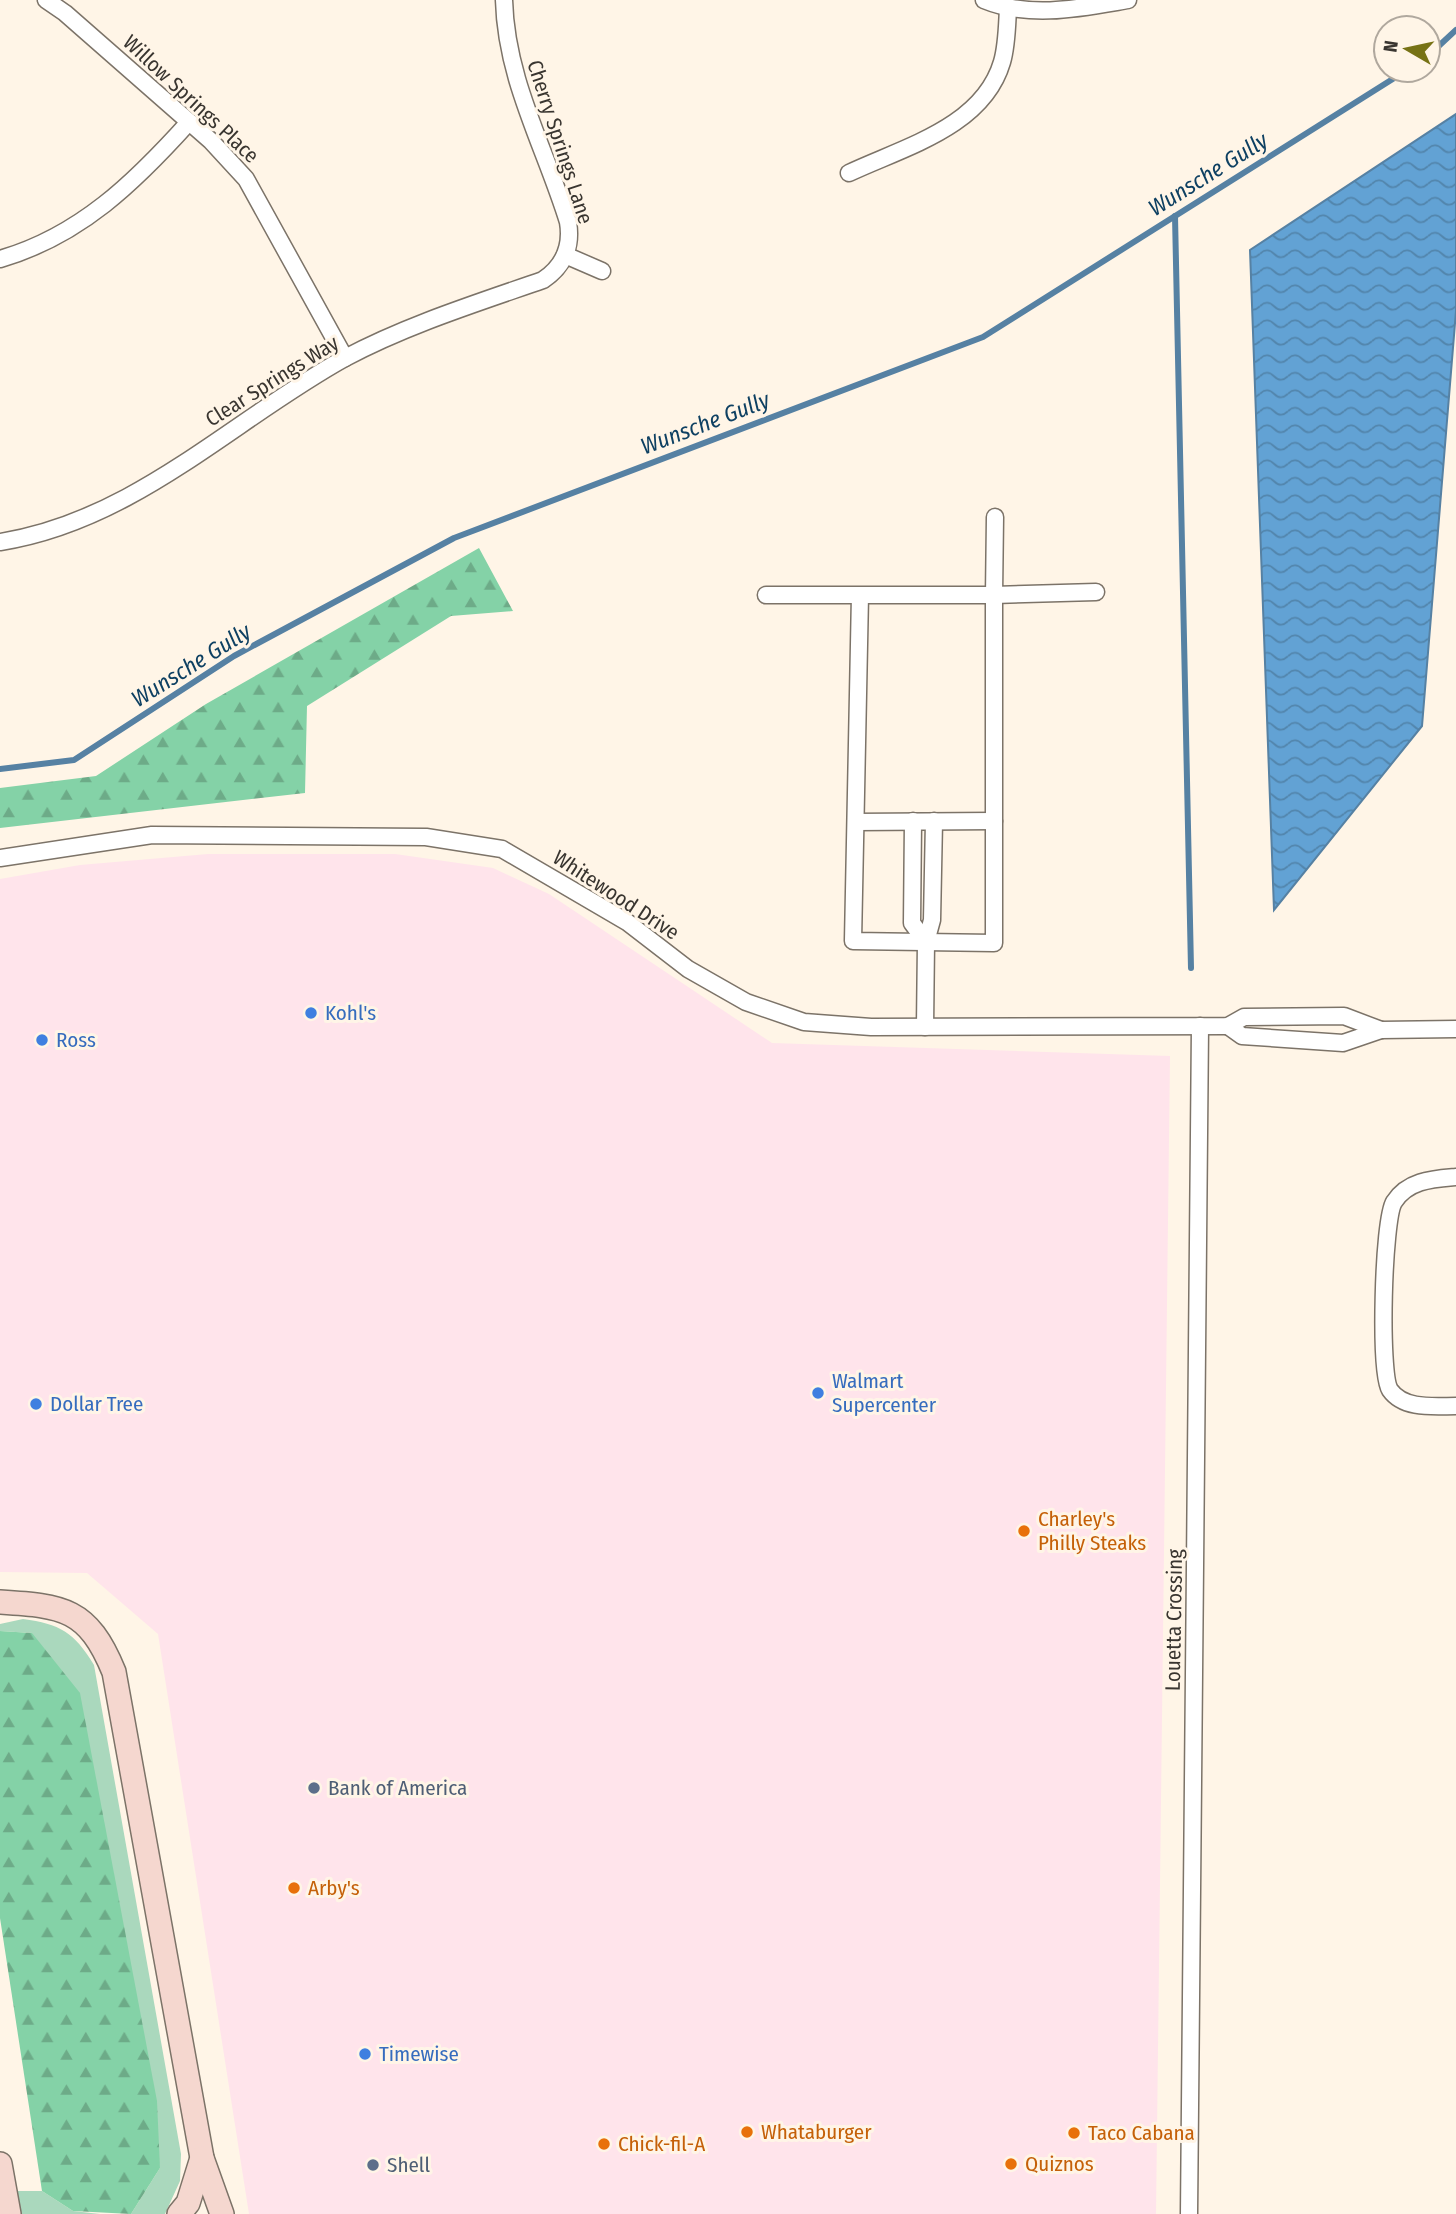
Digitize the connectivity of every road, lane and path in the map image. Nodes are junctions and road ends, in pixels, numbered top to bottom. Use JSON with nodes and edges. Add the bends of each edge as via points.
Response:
{"nodes":[{"id":1,"x":46,"y":0,"type":"edge"},
{"id":2,"x":504,"y":0,"type":"edge"},
{"id":3,"x":984,"y":0,"type":"edge"},
{"id":4,"x":1128,"y":0,"type":"edge"},
{"id":5,"x":1009,"y":8,"type":"junction"},
{"id":6,"x":189,"y":122,"type":"junction"},
{"id":7,"x":849,"y":173,"type":"dead end"},
{"id":8,"x":565,"y":255,"type":"junction"},
{"id":9,"x":0,"y":259,"type":"edge"},
{"id":10,"x":602,"y":271,"type":"dead end"},
{"id":11,"x":345,"y":358,"type":"junction"},
{"id":12,"x":995,"y":517,"type":"dead end"},
{"id":13,"x":0,"y":542,"type":"edge"},
{"id":14,"x":1096,"y":592,"type":"dead end"},
{"id":15,"x":766,"y":594,"type":"dead end"},
{"id":16,"x":860,"y":595,"type":"junction"},
{"id":17,"x":994,"y":595,"type":"junction"},
{"id":18,"x":914,"y":821,"type":"junction"},
{"id":19,"x":934,"y":821,"type":"junction"},
{"id":20,"x":994,"y":821,"type":"junction"},
{"id":21,"x":856,"y":822,"type":"junction"},
{"id":22,"x":0,"y":858,"type":"edge"},
{"id":23,"x":926,"y":943,"type":"junction"},
{"id":24,"x":1307,"y":1016,"type":"junction"},
{"id":25,"x":1200,"y":1026,"type":"junction"},
{"id":26,"x":1228,"y":1026,"type":"junction"},
{"id":27,"x":925,"y":1027,"type":"junction"},
{"id":28,"x":1456,"y":1029,"type":"edge"},
{"id":29,"x":1381,"y":1030,"type":"junction"},
{"id":30,"x":1307,"y":1039,"type":"junction"},
{"id":31,"x":1456,"y":1177,"type":"edge"},
{"id":32,"x":1456,"y":1406,"type":"edge"},
{"id":33,"x":1,"y":1602,"type":"edge"},
{"id":34,"x":202,"y":2158,"type":"junction"},
{"id":35,"x":0,"y":2164,"type":"edge"},
{"id":36,"x":9,"y":2214,"type":"edge"},
{"id":37,"x":179,"y":2214,"type":"edge"},
{"id":38,"x":222,"y":2214,"type":"edge"},
{"id":39,"x":1189,"y":2214,"type":"edge"}],
"edges":[{"from":1,"to":6,"type":"street","name":"Willow Springs Place"},
{"from":2,"to":8,"type":"street","name":"Cherry Springs Lane","via":[[516,80],[568,222]]},
{"from":3,"to":5,"type":"street"},
{"from":4,"to":5,"type":"street","via":[[1065,11]]},
{"from":5,"to":7,"type":"street","via":[[1003,61],[988,95],[963,119]]},
{"from":6,"to":9,"type":"street","via":[[141,174],[94,214],[52,239]]},
{"from":6,"to":11,"type":"street","name":"Willow Springs Place","via":[[246,179]]},
{"from":8,"to":10,"type":"street"},
{"from":8,"to":11,"type":"street","name":"Clear Springs Way","via":[[543,280]]},
{"from":11,"to":13,"type":"street","name":"Clear Springs Way","via":[[115,505],[49,531]]},
{"from":12,"to":17,"type":"street"},
{"from":14,"to":17,"type":"street"},
{"from":15,"to":16,"type":"street"},
{"from":16,"to":17,"type":"street"},
{"from":16,"to":21,"type":"street"},
{"from":17,"to":20,"type":"street"},
{"from":18,"to":19,"type":"street"},
{"from":18,"to":21,"type":"street"},
{"from":18,"to":23,"type":"street","via":[[912,923]]},
{"from":19,"to":20,"type":"street"},
{"from":19,"to":23,"type":"street","via":[[932,920]]},
{"from":20,"to":23,"type":"street","via":[[993,943]]},
{"from":21,"to":23,"type":"street","via":[[853,941]]},
{"from":22,"to":27,"type":"street","name":"Whitewood Drive","via":[[152,835],[426,836],[502,849],[627,922],[688,969],[746,1002],[804,1022]]},
{"from":23,"to":27,"type":"street"},
{"from":24,"to":26,"type":"street","via":[[1244,1017]]},
{"from":24,"to":29,"type":"street","via":[[1344,1016]]},
{"from":24,"to":30,"type":"street"},
{"from":25,"to":26,"type":"street","name":"Whitewood Drive"},
{"from":25,"to":27,"type":"street","name":"Whitewood Drive"},
{"from":25,"to":39,"type":"street","name":"Louetta Crossing"},
{"from":26,"to":30,"type":"street","via":[[1242,1036]]},
{"from":28,"to":29,"type":"street"},
{"from":29,"to":30,"type":"street","via":[[1343,1043]]},
{"from":31,"to":32,"type":"street","via":[[1421,1181],[1393,1203],[1386,1229],[1384,1366],[1390,1389],[1401,1398],[1419,1406]]},
{"from":33,"to":34,"type":"main road","via":[[41,1603],[82,1621],[103,1644],[114,1672]]},
{"from":34,"to":37,"type":"main road","via":[[188,2203]]},
{"from":34,"to":38,"type":"main road"},
{"from":35,"to":36,"type":"main road"}]}
